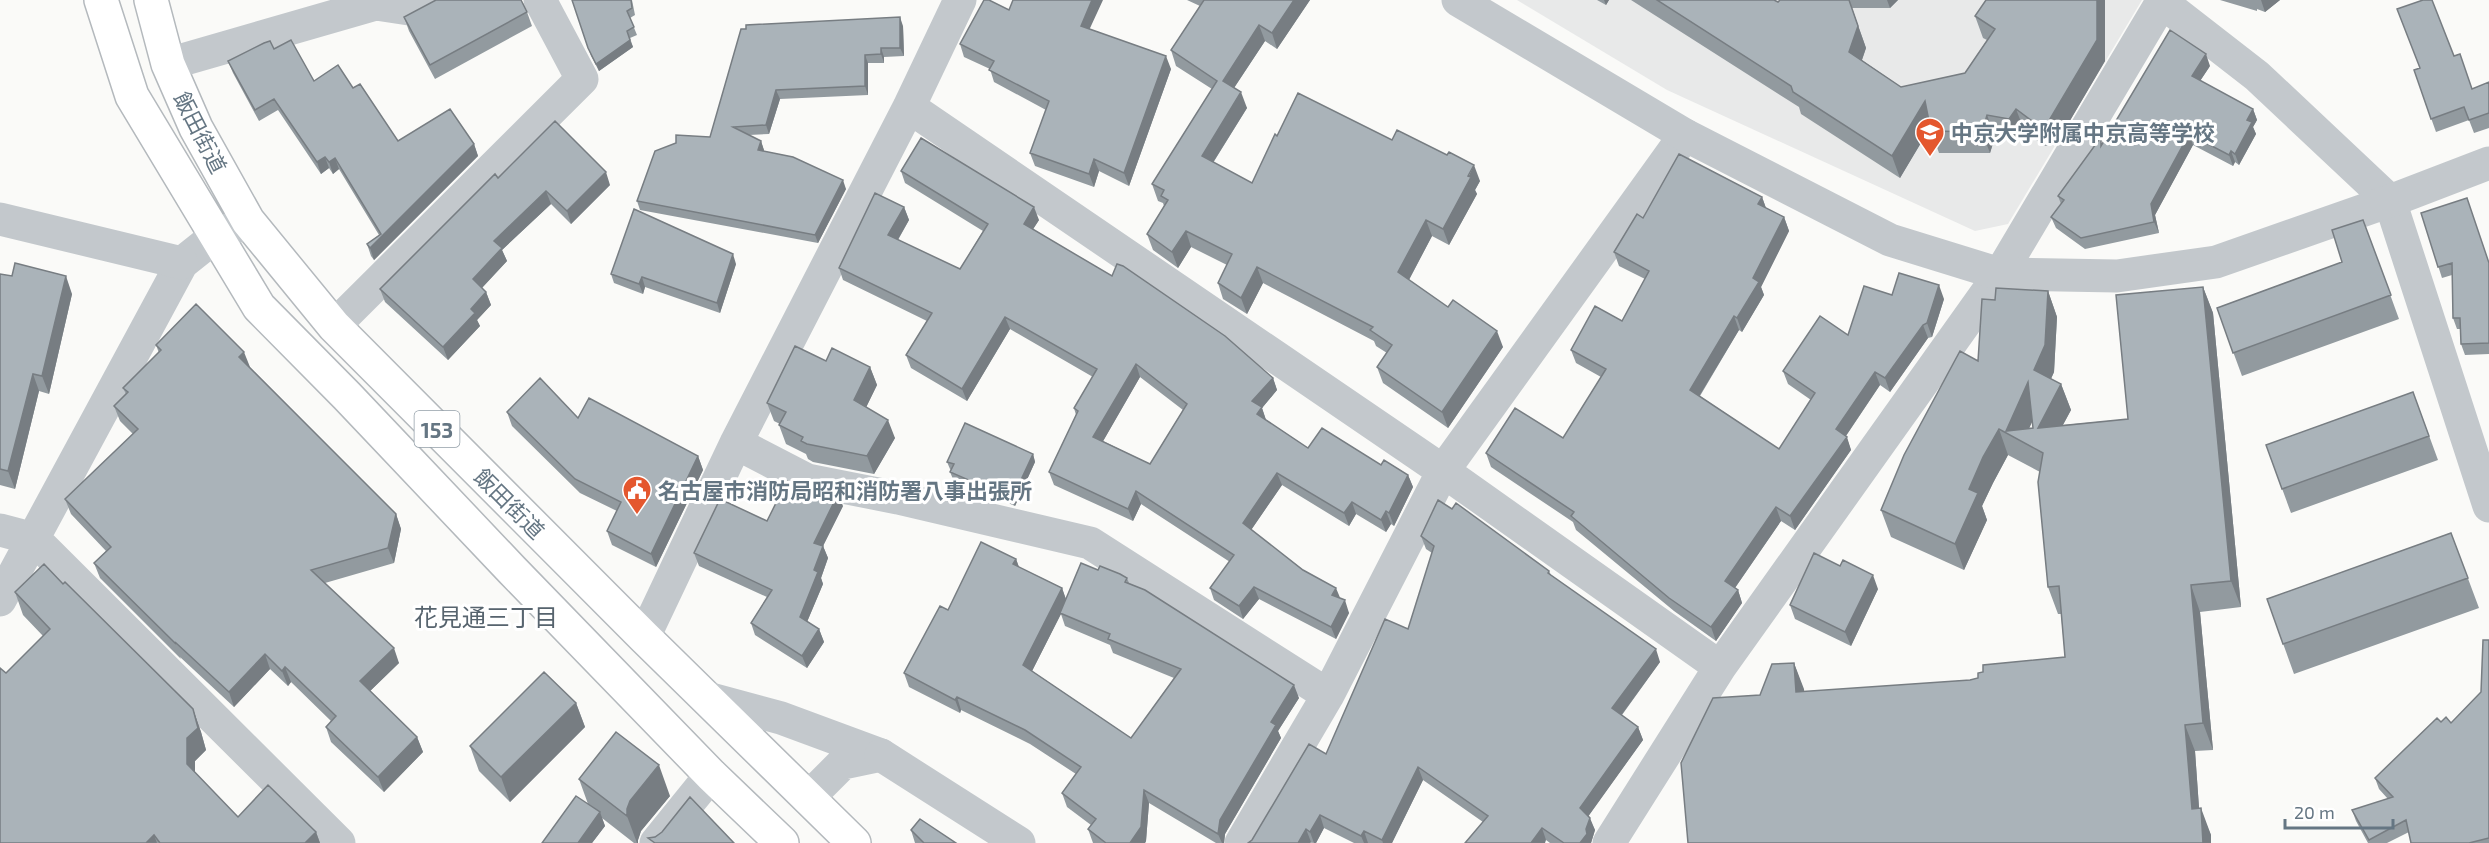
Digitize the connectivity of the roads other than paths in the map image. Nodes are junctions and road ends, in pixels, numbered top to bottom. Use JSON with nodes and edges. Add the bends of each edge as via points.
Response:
{"nodes":[{"id":1,"x":101,"y":0,"type":"edge"},
{"id":2,"x":151,"y":0,"type":"edge"},
{"id":3,"x":430,"y":0,"type":"edge"},
{"id":4,"x":540,"y":0,"type":"edge"},
{"id":5,"x":960,"y":0,"type":"edge"},
{"id":6,"x":1458,"y":0,"type":"edge"},
{"id":7,"x":2163,"y":2,"type":"edge"},
{"id":8,"x":168,"y":64,"type":"junction"},
{"id":9,"x":909,"y":107,"type":"junction"},
{"id":10,"x":1685,"y":135,"type":"junction"},
{"id":11,"x":2489,"y":163,"type":"edge"},
{"id":12,"x":2390,"y":201,"type":"junction"},
{"id":13,"x":0,"y":219,"type":"edge"},
{"id":14,"x":248,"y":221,"type":"junction"},
{"id":15,"x":216,"y":236,"type":"junction"},
{"id":16,"x":182,"y":263,"type":"junction"},
{"id":17,"x":2001,"y":274,"type":"junction"},
{"id":18,"x":334,"y":326,"type":"junction"},
{"id":19,"x":2477,"y":430,"type":"edge"},
{"id":20,"x":736,"y":443,"type":"junction"},
{"id":21,"x":1443,"y":471,"type":"junction"},
{"id":22,"x":2489,"y":506,"type":"edge"},
{"id":23,"x":0,"y":530,"type":"edge"},
{"id":24,"x":34,"y":539,"type":"junction"},
{"id":25,"x":0,"y":600,"type":"edge"},
{"id":26,"x":644,"y":637,"type":"junction"},
{"id":27,"x":1720,"y":667,"type":"junction"},
{"id":28,"x":1328,"y":695,"type":"junction"},
{"id":29,"x":707,"y":698,"type":"junction"},
{"id":30,"x":882,"y":755,"type":"junction"},
{"id":31,"x":711,"y":775,"type":"junction"},
{"id":32,"x":808,"y":798,"type":"junction"},
{"id":33,"x":339,"y":843,"type":"edge"},
{"id":34,"x":656,"y":843,"type":"edge"},
{"id":35,"x":782,"y":843,"type":"edge"},
{"id":36,"x":854,"y":843,"type":"edge"},
{"id":37,"x":1019,"y":843,"type":"edge"},
{"id":38,"x":1241,"y":843,"type":"edge"},
{"id":39,"x":1609,"y":843,"type":"edge"}],
"edges":[{"from":1,"to":15,"type":"highway","name":"飯田街道","number":"153","via":[[132,96]]},
{"from":2,"to":8,"type":"highway","name":"飯田街道","number":"153"},
{"from":3,"to":8,"type":"street","via":[[409,9],[376,4]]},
{"from":4,"to":18,"type":"street","via":[[582,79]]},
{"from":5,"to":9,"type":"street"},
{"from":6,"to":10,"type":"street"},
{"from":7,"to":12,"type":"street","via":[[2257,76]]},
{"from":7,"to":17,"type":"street"},
{"from":8,"to":14,"type":"highway","name":"飯田街道","number":"153","via":[[196,128]]},
{"from":9,"to":20,"type":"street"},
{"from":9,"to":21,"type":"street"},
{"from":10,"to":17,"type":"street","via":[[1890,240]]},
{"from":10,"to":21,"type":"street"},
{"from":11,"to":12,"type":"street"},
{"from":12,"to":17,"type":"street","via":[[2216,262],[2117,276]]},
{"from":12,"to":19,"type":"street"},
{"from":13,"to":16,"type":"street"},
{"from":14,"to":15,"type":"street"},
{"from":14,"to":18,"type":"highway","name":"飯田街道","number":"153"},
{"from":15,"to":16,"type":"street"},
{"from":15,"to":31,"type":"highway","name":"飯田街道","number":"153","via":[[259,307]]},
{"from":16,"to":24,"type":"street"},
{"from":17,"to":27,"type":"street"},
{"from":18,"to":26,"type":"highway","name":"飯田街道","number":"153"},
{"from":19,"to":22,"type":"street"},
{"from":20,"to":26,"type":"street"},
{"from":20,"to":28,"type":"street","via":[[807,480],[1090,543]]},
{"from":21,"to":27,"type":"street"},
{"from":21,"to":28,"type":"street"},
{"from":23,"to":24,"type":"street"},
{"from":24,"to":25,"type":"street"},
{"from":24,"to":33,"type":"street"},
{"from":26,"to":29,"type":"highway","name":"飯田街道","number":"153"},
{"from":27,"to":39,"type":"street"},
{"from":28,"to":38,"type":"street"},
{"from":29,"to":30,"type":"street","via":[[781,718]]},
{"from":29,"to":32,"type":"highway","name":"飯田街道","number":"153"},
{"from":30,"to":32,"type":"street","via":[[843,763]]},
{"from":30,"to":37,"type":"street"},
{"from":31,"to":34,"type":"street"},
{"from":31,"to":35,"type":"highway","name":"飯田街道","number":"153"},
{"from":32,"to":36,"type":"highway","name":"飯田街道","number":"153"}]}
